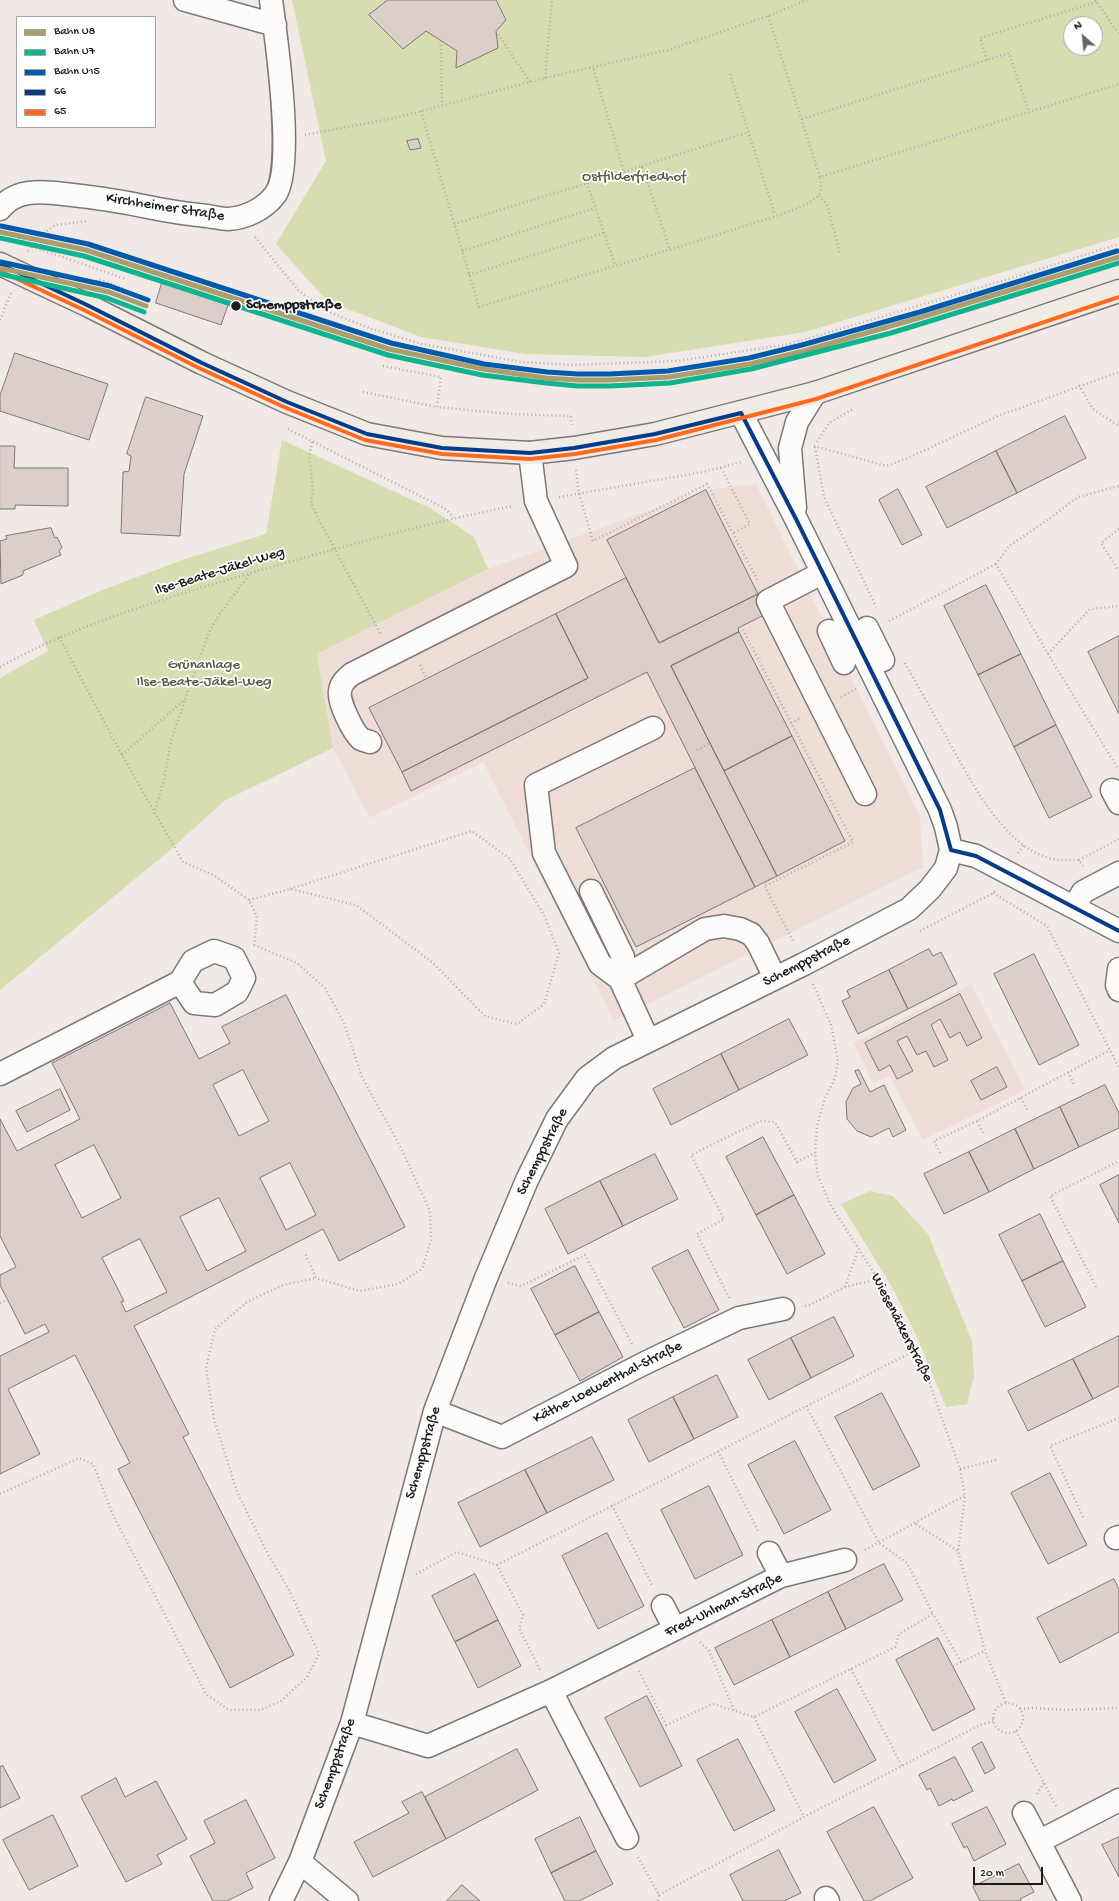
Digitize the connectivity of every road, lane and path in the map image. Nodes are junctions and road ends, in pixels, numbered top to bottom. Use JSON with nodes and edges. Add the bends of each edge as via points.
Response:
{"nodes":[{"id":1,"x":185,"y":0,"type":"edge"},
{"id":2,"x":272,"y":0,"type":"edge"},
{"id":3,"x":552,"y":0,"type":"edge"},
{"id":4,"x":807,"y":0,"type":"edge"},
{"id":5,"x":1096,"y":1,"type":"edge"},
{"id":6,"x":768,"y":16,"type":"junction"},
{"id":7,"x":275,"y":25,"type":"junction"},
{"id":8,"x":496,"y":31,"type":"dead end"},
{"id":9,"x":1119,"y":34,"type":"edge"},
{"id":10,"x":441,"y":40,"type":"dead end"},
{"id":11,"x":986,"y":60,"type":"junction"},
{"id":12,"x":593,"y":67,"type":"junction"},
{"id":13,"x":730,"y":74,"type":"dead end"},
{"id":14,"x":545,"y":78,"type":"junction"},
{"id":15,"x":530,"y":82,"type":"junction"},
{"id":16,"x":1119,"y":84,"type":"edge"},
{"id":17,"x":442,"y":105,"type":"junction"},
{"id":18,"x":421,"y":111,"type":"junction"},
{"id":19,"x":1029,"y":112,"type":"junction"},
{"id":20,"x":802,"y":119,"type":"junction"},
{"id":21,"x":750,"y":132,"type":"junction"},
{"id":22,"x":285,"y":138,"type":"junction"},
{"id":23,"x":642,"y":166,"type":"junction"},
{"id":24,"x":624,"y":172,"type":"junction"},
{"id":25,"x":820,"y":177,"type":"junction"},
{"id":26,"x":587,"y":184,"type":"junction"},
{"id":27,"x":819,"y":196,"type":"junction"},
{"id":28,"x":595,"y":208,"type":"junction"},
{"id":29,"x":776,"y":216,"type":"junction"},
{"id":30,"x":3,"y":218,"type":"edge"},
{"id":31,"x":91,"y":222,"type":"dead end"},
{"id":32,"x":454,"y":224,"type":"junction"},
{"id":33,"x":604,"y":233,"type":"junction"},
{"id":34,"x":253,"y":234,"type":"dead end"},
{"id":35,"x":1119,"y":244,"type":"edge"},
{"id":36,"x":30,"y":246,"type":"junction"},
{"id":37,"x":670,"y":250,"type":"junction"},
{"id":38,"x":462,"y":251,"type":"junction"},
{"id":39,"x":840,"y":254,"type":"dead end"},
{"id":40,"x":0,"y":264,"type":"edge"},
{"id":41,"x":614,"y":265,"type":"junction"},
{"id":42,"x":469,"y":275,"type":"junction"},
{"id":43,"x":126,"y":279,"type":"dead end"},
{"id":44,"x":115,"y":285,"type":"dead end"},
{"id":45,"x":123,"y":288,"type":"dead end"},
{"id":46,"x":12,"y":289,"type":"dead end"},
{"id":47,"x":1119,"y":291,"type":"edge"},
{"id":48,"x":0,"y":320,"type":"edge"},
{"id":49,"x":383,"y":366,"type":"dead end"},
{"id":50,"x":1119,"y":372,"type":"edge"},
{"id":51,"x":1079,"y":385,"type":"junction"},
{"id":52,"x":363,"y":392,"type":"dead end"},
{"id":53,"x":815,"y":393,"type":"junction"},
{"id":54,"x":437,"y":407,"type":"junction"},
{"id":55,"x":853,"y":408,"type":"dead end"},
{"id":56,"x":741,"y":413,"type":"junction"},
{"id":57,"x":1119,"y":426,"type":"edge"},
{"id":58,"x":284,"y":427,"type":"dead end"},
{"id":59,"x":312,"y":442,"type":"junction"},
{"id":60,"x":815,"y":445,"type":"junction"},
{"id":61,"x":574,"y":448,"type":"junction"},
{"id":62,"x":790,"y":448,"type":"junction"},
{"id":63,"x":530,"y":453,"type":"junction"},
{"id":64,"x":763,"y":456,"type":"junction"},
{"id":65,"x":721,"y":468,"type":"junction"},
{"id":66,"x":1119,"y":486,"type":"edge"},
{"id":67,"x":796,"y":519,"type":"junction"},
{"id":68,"x":1119,"y":529,"type":"edge"},
{"id":69,"x":733,"y":533,"type":"junction"},
{"id":70,"x":334,"y":549,"type":"junction"},
{"id":71,"x":996,"y":564,"type":"junction"},
{"id":72,"x":1119,"y":571,"type":"edge"},
{"id":73,"x":822,"y":572,"type":"junction"},
{"id":74,"x":251,"y":573,"type":"junction"},
{"id":75,"x":768,"y":601,"type":"junction"},
{"id":76,"x":1119,"y":606,"type":"edge"},
{"id":77,"x":877,"y":621,"type":"junction"},
{"id":78,"x":741,"y":626,"type":"dead end"},
{"id":79,"x":829,"y":631,"type":"dead end"},
{"id":80,"x":59,"y":637,"type":"junction"},
{"id":81,"x":1048,"y":654,"type":"junction"},
{"id":82,"x":392,"y":655,"type":"junction"},
{"id":83,"x":844,"y":663,"type":"dead end"},
{"id":84,"x":887,"y":665,"type":"junction"},
{"id":85,"x":0,"y":667,"type":"edge"},
{"id":86,"x":185,"y":700,"type":"junction"},
{"id":87,"x":782,"y":706,"type":"junction"},
{"id":88,"x":822,"y":707,"type":"junction"},
{"id":89,"x":778,"y":708,"type":"dead end"},
{"id":90,"x":653,"y":728,"type":"dead end"},
{"id":91,"x":370,"y":742,"type":"dead end"},
{"id":92,"x":710,"y":743,"type":"dead end"},
{"id":93,"x":697,"y":750,"type":"dead end"},
{"id":94,"x":122,"y":755,"type":"junction"},
{"id":95,"x":1117,"y":788,"type":"edge"},
{"id":96,"x":865,"y":794,"type":"dead end"},
{"id":97,"x":154,"y":814,"type":"junction"},
{"id":98,"x":1119,"y":839,"type":"edge"},
{"id":99,"x":951,"y":850,"type":"junction"},
{"id":100,"x":1079,"y":860,"type":"junction"},
{"id":101,"x":1119,"y":873,"type":"edge"},
{"id":102,"x":763,"y":883,"type":"dead end"},
{"id":103,"x":1094,"y":885,"type":"junction"},
{"id":104,"x":765,"y":886,"type":"junction"},
{"id":105,"x":290,"y":889,"type":"junction"},
{"id":106,"x":591,"y":891,"type":"dead end"},
{"id":107,"x":993,"y":893,"type":"dead end"},
{"id":108,"x":249,"y":900,"type":"junction"},
{"id":109,"x":1074,"y":908,"type":"junction"},
{"id":110,"x":1119,"y":931,"type":"edge"},
{"id":111,"x":254,"y":945,"type":"junction"},
{"id":112,"x":234,"y":958,"type":"junction"},
{"id":113,"x":804,"y":964,"type":"junction"},
{"id":114,"x":1119,"y":969,"type":"edge"},
{"id":115,"x":775,"y":978,"type":"junction"},
{"id":116,"x":620,"y":979,"type":"junction"},
{"id":117,"x":180,"y":982,"type":"junction"},
{"id":118,"x":1119,"y":990,"type":"edge"},
{"id":119,"x":648,"y":1040,"type":"junction"},
{"id":120,"x":1110,"y":1050,"type":"junction"},
{"id":121,"x":1119,"y":1068,"type":"edge"},
{"id":122,"x":1068,"y":1072,"type":"junction"},
{"id":123,"x":0,"y":1074,"type":"edge"},
{"id":124,"x":1074,"y":1085,"type":"dead end"},
{"id":125,"x":1021,"y":1098,"type":"junction"},
{"id":126,"x":1028,"y":1111,"type":"dead end"},
{"id":127,"x":977,"y":1121,"type":"junction"},
{"id":128,"x":983,"y":1133,"type":"dead end"},
{"id":129,"x":815,"y":1153,"type":"junction"},
{"id":130,"x":940,"y":1153,"type":"dead end"},
{"id":131,"x":1119,"y":1161,"type":"edge"},
{"id":132,"x":858,"y":1250,"type":"junction"},
{"id":133,"x":305,"y":1253,"type":"dead end"},
{"id":134,"x":316,"y":1278,"type":"junction"},
{"id":135,"x":486,"y":1278,"type":"junction"},
{"id":136,"x":878,"y":1279,"type":"junction"},
{"id":137,"x":845,"y":1287,"type":"junction"},
{"id":138,"x":1096,"y":1287,"type":"dead end"},
{"id":139,"x":8,"y":1300,"type":"dead end"},
{"id":140,"x":0,"y":1303,"type":"edge"},
{"id":141,"x":783,"y":1309,"type":"joint"},
{"id":142,"x":739,"y":1318,"type":"junction"},
{"id":143,"x":914,"y":1351,"type":"junction"},
{"id":144,"x":643,"y":1364,"type":"junction"},
{"id":145,"x":806,"y":1406,"type":"junction"},
{"id":146,"x":435,"y":1411,"type":"junction"},
{"id":147,"x":1119,"y":1418,"type":"edge"},
{"id":148,"x":718,"y":1451,"type":"junction"},
{"id":149,"x":996,"y":1460,"type":"dead end"},
{"id":150,"x":960,"y":1470,"type":"junction"},
{"id":151,"x":0,"y":1494,"type":"edge"},
{"id":152,"x":965,"y":1496,"type":"junction"},
{"id":153,"x":612,"y":1505,"type":"junction"},
{"id":154,"x":1083,"y":1517,"type":"dead end"},
{"id":155,"x":916,"y":1524,"type":"junction"},
{"id":156,"x":879,"y":1543,"type":"junction"},
{"id":157,"x":958,"y":1551,"type":"junction"},
{"id":158,"x":769,"y":1553,"type":"joint"},
{"id":159,"x":845,"y":1560,"type":"joint"},
{"id":160,"x":497,"y":1564,"type":"junction"},
{"id":161,"x":781,"y":1576,"type":"junction"},
{"id":162,"x":387,"y":1590,"type":"junction"},
{"id":163,"x":663,"y":1606,"type":"joint"},
{"id":164,"x":933,"y":1614,"type":"junction"},
{"id":165,"x":679,"y":1627,"type":"junction"},
{"id":166,"x":985,"y":1651,"type":"junction"},
{"id":167,"x":630,"y":1653,"type":"junction"},
{"id":168,"x":961,"y":1662,"type":"junction"},
{"id":169,"x":953,"y":1666,"type":"dead end"},
{"id":170,"x":851,"y":1669,"type":"junction"},
{"id":171,"x":551,"y":1691,"type":"junction"},
{"id":172,"x":1006,"y":1703,"type":"junction"},
{"id":173,"x":1119,"y":1708,"type":"edge"},
{"id":174,"x":1020,"y":1709,"type":"junction"},
{"id":175,"x":734,"y":1711,"type":"junction"},
{"id":176,"x":754,"y":1717,"type":"junction"},
{"id":177,"x":994,"y":1721,"type":"junction"},
{"id":178,"x":352,"y":1723,"type":"junction"},
{"id":179,"x":1016,"y":1731,"type":"junction"},
{"id":180,"x":902,"y":1766,"type":"junction"},
{"id":181,"x":1119,"y":1800,"type":"edge"},
{"id":182,"x":1024,"y":1813,"type":"dead end"},
{"id":183,"x":804,"y":1816,"type":"junction"},
{"id":184,"x":1067,"y":1826,"type":"junction"},
{"id":185,"x":627,"y":1838,"type":"joint"},
{"id":186,"x":1040,"y":1840,"type":"junction"},
{"id":187,"x":300,"y":1862,"type":"junction"},
{"id":188,"x":659,"y":1895,"type":"junction"},
{"id":189,"x":281,"y":1901,"type":"edge"},
{"id":190,"x":347,"y":1901,"type":"edge"},
{"id":191,"x":658,"y":1901,"type":"edge"},
{"id":192,"x":1070,"y":1901,"type":"edge"}],
"edges":[{"from":1,"to":7,"type":"street"},
{"from":2,"to":7,"type":"street","name":"Kirchheimer Straße"},
{"from":3,"to":14,"type":"path"},
{"from":4,"to":6,"type":"path"},
{"from":5,"to":9,"type":"path"},
{"from":5,"to":11,"type":"path","via":[[980,38]]},
{"from":6,"to":12,"type":"path","via":[[668,50]]},
{"from":6,"to":20,"type":"path"},
{"from":7,"to":22,"type":"street","name":"Kirchheimer Straße"},
{"from":8,"to":15,"type":"path"},
{"from":10,"to":17,"type":"path"},
{"from":11,"to":19,"type":"path","via":[[1009,53]]},
{"from":11,"to":20,"type":"path"},
{"from":12,"to":14,"type":"path"},
{"from":12,"to":24,"type":"path"},
{"from":13,"to":21,"type":"path"},
{"from":14,"to":15,"type":"path"},
{"from":15,"to":17,"type":"path"},
{"from":16,"to":19,"type":"path"},
{"from":17,"to":18,"type":"path"},
{"from":18,"to":22,"type":"path"},
{"from":18,"to":32,"type":"path"},
{"from":19,"to":25,"type":"path"},
{"from":20,"to":25,"type":"path"},
{"from":21,"to":23,"type":"path"},
{"from":21,"to":29,"type":"path"},
{"from":22,"to":30,"type":"street","name":"Kirchheimer Straße","via":[[283,173],[276,194],[264,206],[249,215],[228,219],[49,192],[25,193],[6,201]]},
{"from":23,"to":24,"type":"path"},
{"from":23,"to":37,"type":"path"},
{"from":24,"to":26,"type":"path"},
{"from":25,"to":27,"type":"path","via":[[822,187]]},
{"from":26,"to":28,"type":"path"},
{"from":26,"to":32,"type":"path"},
{"from":27,"to":29,"type":"path"},
{"from":27,"to":39,"type":"path","via":[[827,204]]},
{"from":28,"to":33,"type":"path"},
{"from":28,"to":38,"type":"path"},
{"from":29,"to":37,"type":"path"},
{"from":30,"to":36,"type":"path"},
{"from":31,"to":36,"type":"path","via":[[55,225]]},
{"from":32,"to":38,"type":"path"},
{"from":33,"to":41,"type":"path"},
{"from":33,"to":42,"type":"path"},
{"from":34,"to":35,"type":"path","via":[[298,290],[324,310],[422,344],[521,362],[573,365],[678,361],[789,344]]},
{"from":36,"to":43,"type":"path"},
{"from":37,"to":41,"type":"path"},
{"from":38,"to":42,"type":"path"},
{"from":40,"to":63,"type":"main road","via":[[202,364],[367,434],[442,448]]},
{"from":41,"to":42,"type":"path","via":[[479,307]]},
{"from":44,"to":45,"type":"path"},
{"from":46,"to":48,"type":"path"},
{"from":47,"to":53,"type":"main road"},
{"from":49,"to":54,"type":"path","via":[[441,377]]},
{"from":50,"to":51,"type":"path"},
{"from":51,"to":57,"type":"path","via":[[1092,409]]},
{"from":51,"to":60,"type":"path","via":[[998,416],[886,466]]},
{"from":52,"to":54,"type":"path"},
{"from":53,"to":56,"type":"main road"},
{"from":53,"to":62,"type":"street","name":"Schemppstraße","via":[[797,422]]},
{"from":54,"to":61,"type":"path","via":[[510,414],[571,416]]},
{"from":55,"to":60,"type":"path","via":[[829,423]]},
{"from":56,"to":61,"type":"main road","via":[[655,434]]},
{"from":56,"to":64,"type":"street","name":"Schemppstraße"},
{"from":58,"to":59,"type":"path"},
{"from":59,"to":70,"type":"path","via":[[309,456],[313,490],[311,503]]},
{"from":59,"to":70,"type":"path","name":"Ilse-Beate-Jäkel-Weg","via":[[444,508],[455,518]]},
{"from":60,"to":62,"type":"path"},
{"from":60,"to":77,"type":"path","via":[[824,498]]},
{"from":61,"to":63,"type":"main road"},
{"from":62,"to":67,"type":"street","name":"Schemppstraße"},
{"from":63,"to":82,"type":"street","via":[[536,501],[566,566]]},
{"from":64,"to":65,"type":"path"},
{"from":64,"to":67,"type":"street","name":"Schemppstraße"},
{"from":65,"to":69,"type":"path","via":[[750,524]]},
{"from":65,"to":69,"type":"path","via":[[579,494],[593,541],[707,484]]},
{"from":66,"to":71,"type":"path","via":[[1078,497],[1009,546]]},
{"from":67,"to":73,"type":"street","name":"Schemppstraße"},
{"from":68,"to":72,"type":"path","via":[[1101,542]]},
{"from":69,"to":75,"type":"path"},
{"from":70,"to":74,"type":"path","name":"Ilse-Beate-Jäkel-Weg"},
{"from":70,"to":82,"type":"path"},
{"from":71,"to":77,"type":"path"},
{"from":71,"to":81,"type":"path"},
{"from":73,"to":75,"type":"street"},
{"from":73,"to":84,"type":"street","name":"Schemppstraße"},
{"from":74,"to":80,"type":"path","name":"Ilse-Beate-Jäkel-Weg","via":[[96,622]]},
{"from":74,"to":86,"type":"path","via":[[210,630]]},
{"from":75,"to":88,"type":"street"},
{"from":76,"to":81,"type":"path","via":[[1090,609]]},
{"from":77,"to":84,"type":"street"},
{"from":78,"to":87,"type":"path"},
{"from":79,"to":83,"type":"street"},
{"from":80,"to":85,"type":"path","name":"Ilse-Beate-Jäkel-Weg"},
{"from":80,"to":94,"type":"path"},
{"from":81,"to":95,"type":"path"},
{"from":82,"to":91,"type":"street","via":[[352,674],[344,681],[340,691],[340,701],[356,734],[362,740]]},
{"from":84,"to":88,"type":"path"},
{"from":84,"to":99,"type":"street","name":"Schemppstraße","via":[[946,827]]},
{"from":84,"to":100,"type":"path","via":[[1000,823],[1024,845],[1044,857],[1063,861]]},
{"from":86,"to":94,"type":"path"},
{"from":86,"to":97,"type":"path","via":[[171,741],[164,780]]},
{"from":87,"to":89,"type":"path"},
{"from":87,"to":104,"type":"path","via":[[853,842]]},
{"from":88,"to":96,"type":"street"},
{"from":90,"to":116,"type":"street","via":[[536,785],[544,853],[600,964]]},
{"from":92,"to":93,"type":"path"},
{"from":94,"to":97,"type":"path"},
{"from":97,"to":108,"type":"path","via":[[183,862],[215,876]]},
{"from":98,"to":100,"type":"path"},
{"from":99,"to":109,"type":"street","via":[[976,856]]},
{"from":99,"to":113,"type":"street","name":"Schemppstraße","via":[[946,868],[930,889],[909,909]]},
{"from":100,"to":103,"type":"path"},
{"from":101,"to":103,"type":"street"},
{"from":102,"to":104,"type":"path","name":"Wiesenäckerstraße"},
{"from":103,"to":109,"type":"street","via":[[1083,892]]},
{"from":104,"to":113,"type":"path","name":"Wiesenäckerstraße"},
{"from":105,"to":105,"type":"path","via":[[356,905],[433,963],[485,1016],[517,1024],[544,1004],[559,953],[544,915],[510,859],[472,831]]},
{"from":105,"to":108,"type":"path"},
{"from":106,"to":116,"type":"street","via":[[623,957]]},
{"from":107,"to":120,"type":"path","via":[[1047,926]]},
{"from":108,"to":111,"type":"path","via":[[257,917]]},
{"from":109,"to":110,"type":"street"},
{"from":111,"to":112,"type":"path"},
{"from":111,"to":134,"type":"path","via":[[297,963],[325,988],[344,1023],[362,1077],[401,1148],[430,1211],[431,1240],[422,1269],[398,1284],[360,1291]]},
{"from":112,"to":117,"type":"street","via":[[214,951],[193,961]]},
{"from":112,"to":117,"type":"street","via":[[244,978],[237,992],[215,1005],[194,1003]]},
{"from":113,"to":115,"type":"street","name":"Schemppstraße"},
{"from":113,"to":129,"type":"path","name":"Wiesenäckerstraße","via":[[831,1025],[838,1061],[835,1078],[825,1098],[817,1126]]},
{"from":114,"to":118,"type":"street"},
{"from":115,"to":116,"type":"street","via":[[751,934],[724,926],[705,930]]},
{"from":115,"to":119,"type":"street","name":"Schemppstraße"},
{"from":116,"to":119,"type":"street"},
{"from":117,"to":123,"type":"street"},
{"from":119,"to":135,"type":"street","name":"Schemppstraße","via":[[614,1058],[587,1078],[557,1120],[527,1180]]},
{"from":120,"to":121,"type":"path"},
{"from":120,"to":122,"type":"path"},
{"from":122,"to":124,"type":"path"},
{"from":122,"to":125,"type":"path"},
{"from":125,"to":126,"type":"path"},
{"from":125,"to":127,"type":"path"},
{"from":127,"to":128,"type":"path"},
{"from":127,"to":130,"type":"path","via":[[934,1141]]},
{"from":129,"to":132,"type":"path","name":"Wiesenäckerstraße","via":[[818,1176],[830,1204]]},
{"from":129,"to":142,"type":"path","via":[[797,1162],[775,1122],[760,1121],[691,1155],[724,1219],[697,1234]]},
{"from":131,"to":138,"type":"path","via":[[1050,1196]]},
{"from":132,"to":136,"type":"path","name":"Wiesenäckerstraße"},
{"from":132,"to":137,"type":"path"},
{"from":133,"to":134,"type":"path"},
{"from":134,"to":151,"type":"path","via":[[283,1285],[247,1302],[214,1329],[206,1368],[214,1419],[238,1494],[289,1590],[319,1654],[307,1677],[281,1701],[260,1710],[229,1710],[206,1694],[113,1514],[93,1464],[79,1458]]},
{"from":135,"to":144,"type":"path","via":[[521,1286],[585,1255]]},
{"from":135,"to":146,"type":"street","name":"Schemppstraße"},
{"from":136,"to":137,"type":"path"},
{"from":136,"to":143,"type":"path","name":"Wiesenäckerstraße"},
{"from":137,"to":141,"type":"path","via":[[810,1305]]},
{"from":139,"to":140,"type":"path"},
{"from":141,"to":142,"type":"street","name":"Käthe-Loewenthal-Straße"},
{"from":142,"to":144,"type":"street","name":"Käthe-Loewenthal-Straße"},
{"from":143,"to":145,"type":"path"},
{"from":143,"to":150,"type":"path","name":"Wiesenäckerstraße","via":[[926,1373]]},
{"from":144,"to":146,"type":"street","name":"Käthe-Loewenthal-Straße","via":[[502,1437]]},
{"from":145,"to":148,"type":"path"},
{"from":145,"to":156,"type":"path"},
{"from":146,"to":162,"type":"street","name":"Schemppstraße"},
{"from":147,"to":154,"type":"path","via":[[1050,1446]]},
{"from":148,"to":153,"type":"path"},
{"from":148,"to":158,"type":"path"},
{"from":149,"to":150,"type":"path"},
{"from":150,"to":152,"type":"path","name":"Wiesenäckerstraße"},
{"from":152,"to":155,"type":"path"},
{"from":152,"to":157,"type":"path","name":"Wiesenäckerstraße"},
{"from":153,"to":160,"type":"path"},
{"from":153,"to":163,"type":"path"},
{"from":155,"to":156,"type":"path"},
{"from":155,"to":157,"type":"path"},
{"from":156,"to":159,"type":"path"},
{"from":156,"to":164,"type":"path","via":[[907,1563]]},
{"from":157,"to":166,"type":"path","name":"Wiesenäckerstraße"},
{"from":158,"to":161,"type":"street"},
{"from":159,"to":161,"type":"street","name":"Fred-Uhlman-Straße"},
{"from":160,"to":162,"type":"path","via":[[457,1552]]},
{"from":160,"to":171,"type":"path","via":[[524,1615],[519,1628]]},
{"from":161,"to":165,"type":"street","name":"Fred-Uhlman-Straße"},
{"from":162,"to":178,"type":"street","name":"Schemppstraße"},
{"from":163,"to":165,"type":"street"},
{"from":164,"to":168,"type":"path"},
{"from":164,"to":170,"type":"path","via":[[899,1634],[895,1647]]},
{"from":165,"to":167,"type":"street","name":"Fred-Uhlman-Straße"},
{"from":165,"to":175,"type":"path","via":[[709,1651]]},
{"from":166,"to":168,"type":"path"},
{"from":166,"to":172,"type":"path","name":"Wiesenäckerstraße"},
{"from":167,"to":171,"type":"street","name":"Fred-Uhlman-Straße"},
{"from":167,"to":175,"type":"path","via":[[666,1725],[713,1704]]},
{"from":168,"to":169,"type":"path"},
{"from":170,"to":176,"type":"path"},
{"from":170,"to":180,"type":"path"},
{"from":171,"to":178,"type":"street","name":"Fred-Uhlman-Straße","via":[[428,1746]]},
{"from":171,"to":185,"type":"street"},
{"from":172,"to":174,"type":"path","via":[[1014,1704]]},
{"from":172,"to":177,"type":"path","via":[[994,1713]]},
{"from":173,"to":174,"type":"path"},
{"from":174,"to":179,"type":"path","via":[[1023,1717]]},
{"from":175,"to":176,"type":"path"},
{"from":176,"to":183,"type":"path"},
{"from":177,"to":179,"type":"path","via":[[1002,1732]]},
{"from":177,"to":180,"type":"path","via":[[980,1725]]},
{"from":178,"to":187,"type":"street","name":"Schemppstraße"},
{"from":179,"to":184,"type":"path"},
{"from":180,"to":183,"type":"path"},
{"from":181,"to":184,"type":"street"},
{"from":182,"to":186,"type":"street"},
{"from":183,"to":188,"type":"path"},
{"from":184,"to":186,"type":"street"},
{"from":185,"to":188,"type":"path"},
{"from":186,"to":192,"type":"street"},
{"from":187,"to":189,"type":"street","name":"Schemppstraße"},
{"from":187,"to":190,"type":"street"},
{"from":188,"to":191,"type":"path"}]}
